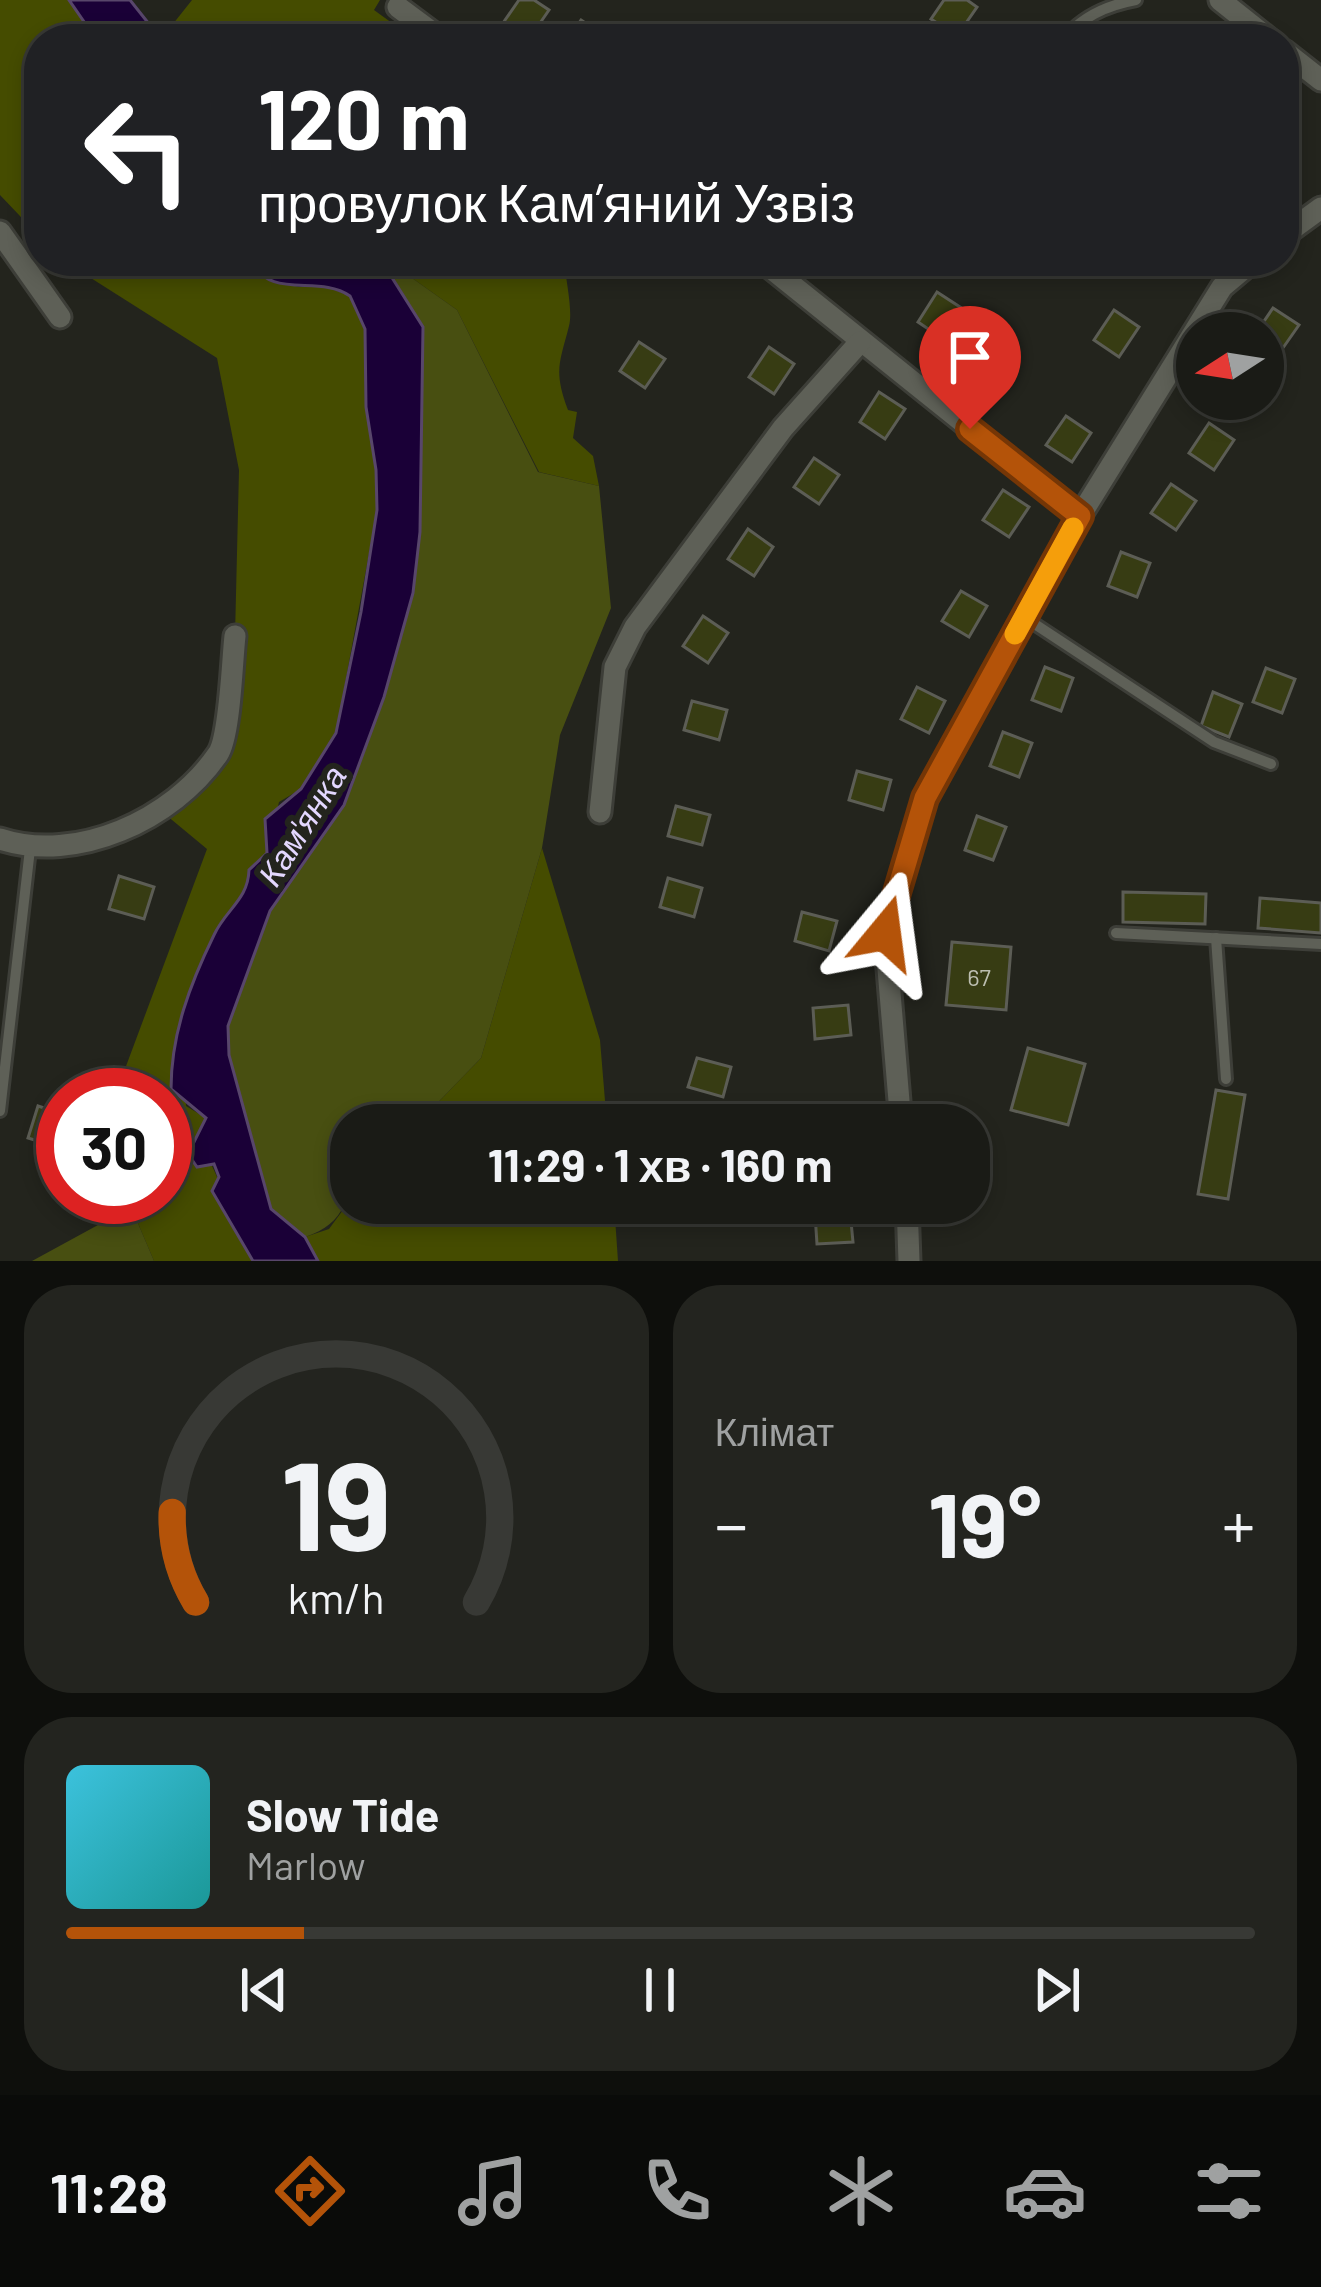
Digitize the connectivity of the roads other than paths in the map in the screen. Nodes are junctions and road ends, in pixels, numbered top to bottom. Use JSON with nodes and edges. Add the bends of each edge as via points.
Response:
{"nodes":[{"id":1,"x":1136,"y":0,"type":"edge"},
{"id":2,"x":1220,"y":0,"type":"edge"},
{"id":3,"x":398,"y":8,"type":"dead end"},
{"id":4,"x":420,"y":24,"type":"edge"},
{"id":5,"x":1077,"y":24,"type":"edge"},
{"id":6,"x":1250,"y":24,"type":"edge"},
{"id":7,"x":0,"y":232,"type":"edge"},
{"id":8,"x":24,"y":266,"type":"edge"},
{"id":9,"x":31,"y":276,"type":"edge"},
{"id":10,"x":780,"y":276,"type":"edge"},
{"id":11,"x":1234,"y":276,"type":"edge"},
{"id":12,"x":60,"y":317,"type":"dead end"},
{"id":13,"x":860,"y":343,"type":"junction"},
{"id":14,"x":1080,"y":516,"type":"junction"},
{"id":15,"x":1024,"y":617,"type":"junction"},
{"id":16,"x":235,"y":637,"type":"dead end"},
{"id":17,"x":1271,"y":764,"type":"dead end"},
{"id":18,"x":600,"y":812,"type":"dead end"},
{"id":19,"x":0,"y":839,"type":"edge"},
{"id":20,"x":30,"y":849,"type":"junction"},
{"id":21,"x":1116,"y":933,"type":"dead end"},
{"id":22,"x":1216,"y":938,"type":"junction"},
{"id":23,"x":1321,"y":944,"type":"edge"},
{"id":24,"x":1226,"y":1079,"type":"dead end"},
{"id":25,"x":899,"y":1104,"type":"edge"},
{"id":26,"x":0,"y":1111,"type":"edge"},
{"id":27,"x":908,"y":1224,"type":"edge"},
{"id":28,"x":909,"y":1261,"type":"edge"}],
"edges":[{"from":1,"to":5,"type":"lane"},
{"from":2,"to":6,"type":"street"},
{"from":3,"to":4,"type":"street"},
{"from":7,"to":8,"type":"street"},
{"from":9,"to":12,"type":"street"},
{"from":10,"to":13,"type":"street"},
{"from":11,"to":14,"type":"street"},
{"from":13,"to":14,"type":"street"},
{"from":13,"to":18,"type":"street","via":[[783,428],[635,627],[615,667]]},
{"from":14,"to":15,"type":"street"},
{"from":15,"to":17,"type":"lane","via":[[1214,742]]},
{"from":15,"to":25,"type":"street","via":[[925,798],[885,933]]},
{"from":16,"to":20,"type":"street","via":[[220,752],[160,810],[122,831]]},
{"from":19,"to":20,"type":"street"},
{"from":20,"to":26,"type":"lane"},
{"from":21,"to":22,"type":"lane"},
{"from":22,"to":23,"type":"lane"},
{"from":22,"to":24,"type":"lane"},
{"from":27,"to":28,"type":"street"}]}
